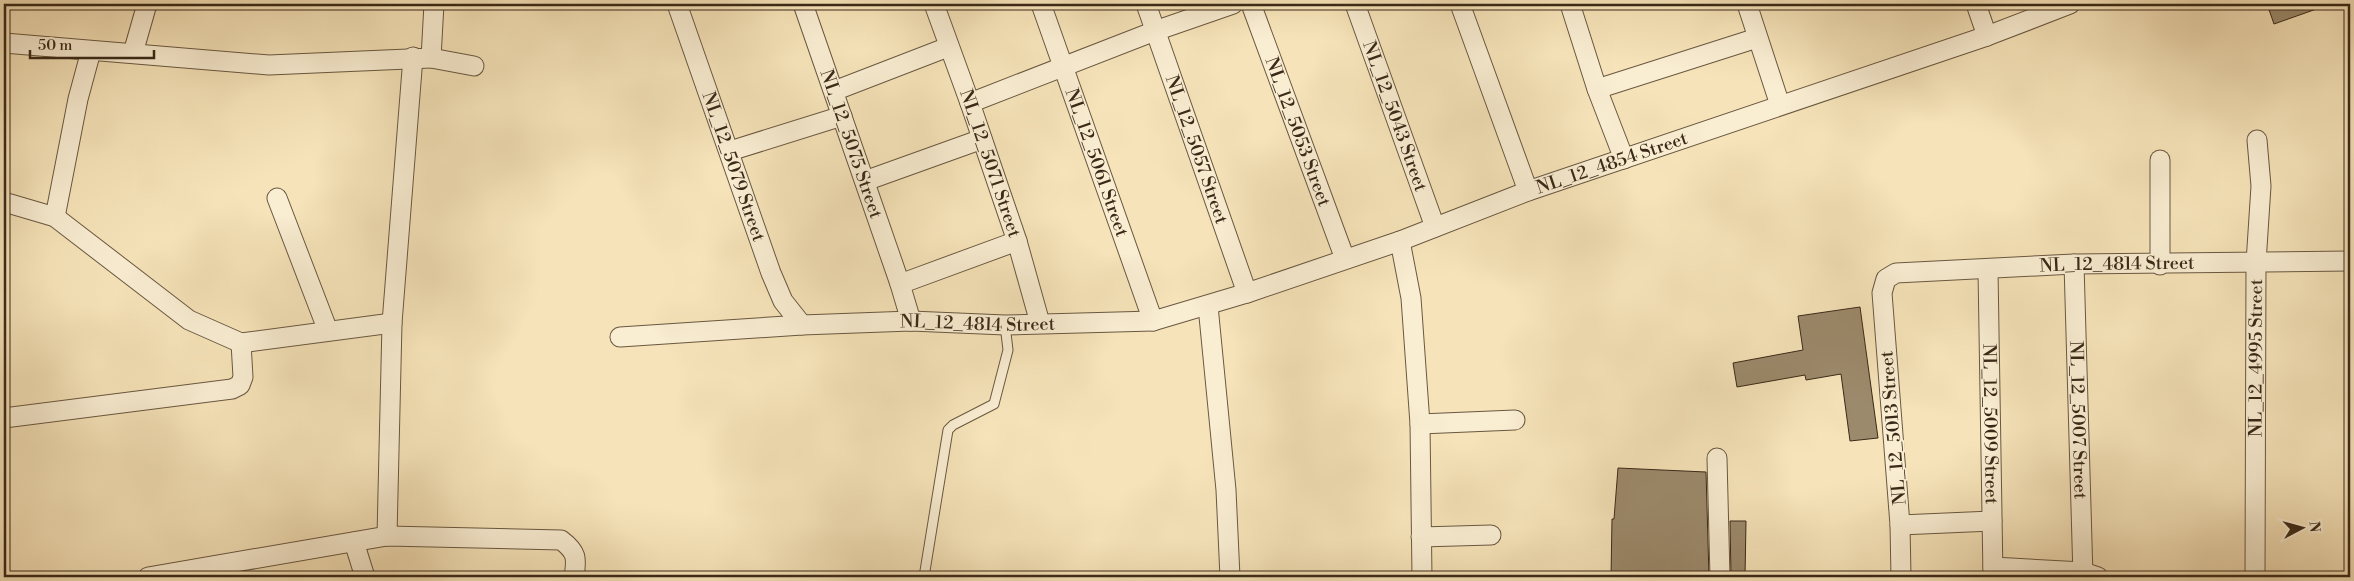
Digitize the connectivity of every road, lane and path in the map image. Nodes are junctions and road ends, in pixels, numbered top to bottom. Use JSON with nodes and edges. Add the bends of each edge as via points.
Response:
{"nodes":[{"id":1,"x":146,"y":4,"type":"edge"},
{"id":2,"x":434,"y":4,"type":"edge"},
{"id":3,"x":677,"y":4,"type":"edge"},
{"id":4,"x":803,"y":4,"type":"edge"},
{"id":5,"x":934,"y":4,"type":"edge"},
{"id":6,"x":1041,"y":4,"type":"edge"},
{"id":7,"x":1146,"y":4,"type":"edge"},
{"id":8,"x":1233,"y":4,"type":"edge"},
{"id":9,"x":1251,"y":4,"type":"edge"},
{"id":10,"x":1355,"y":4,"type":"edge"},
{"id":11,"x":1460,"y":4,"type":"edge"},
{"id":12,"x":1976,"y":4,"type":"edge"},
{"id":13,"x":2070,"y":4,"type":"edge"},
{"id":14,"x":1751,"y":5,"type":"edge"},
{"id":15,"x":1575,"y":6,"type":"edge"},
{"id":16,"x":1155,"y":31,"type":"junction"},
{"id":17,"x":1987,"y":36,"type":"junction"},
{"id":18,"x":1758,"y":38,"type":"junction"},
{"id":19,"x":4,"y":43,"type":"edge"},
{"id":20,"x":948,"y":47,"type":"junction"},
{"id":21,"x":91,"y":51,"type":"junction"},
{"id":22,"x":133,"y":53,"type":"junction"},
{"id":23,"x":422,"y":57,"type":"junction"},
{"id":24,"x":474,"y":66,"type":"dead end"},
{"id":25,"x":1063,"y":68,"type":"junction"},
{"id":26,"x":1597,"y":89,"type":"junction"},
{"id":27,"x":834,"y":91,"type":"junction"},
{"id":28,"x":970,"y":103,"type":"junction"},
{"id":29,"x":1780,"y":105,"type":"junction"},
{"id":30,"x":842,"y":116,"type":"junction"},
{"id":31,"x":982,"y":140,"type":"junction"},
{"id":32,"x":2257,"y":140,"type":"dead end"},
{"id":33,"x":730,"y":152,"type":"junction"},
{"id":34,"x":1624,"y":159,"type":"junction"},
{"id":35,"x":2160,"y":160,"type":"dead end"},
{"id":36,"x":865,"y":181,"type":"junction"},
{"id":37,"x":1528,"y":192,"type":"junction"},
{"id":38,"x":277,"y":198,"type":"dead end"},
{"id":39,"x":4,"y":202,"type":"edge"},
{"id":40,"x":55,"y":217,"type":"junction"},
{"id":41,"x":1435,"y":228,"type":"junction"},
{"id":42,"x":1400,"y":240,"type":"junction"},
{"id":43,"x":1017,"y":241,"type":"junction"},
{"id":44,"x":1345,"y":259,"type":"junction"},
{"id":45,"x":2350,"y":260,"type":"edge"},
{"id":46,"x":2256,"y":263,"type":"junction"},
{"id":47,"x":2074,"y":264,"type":"junction"},
{"id":48,"x":2160,"y":265,"type":"junction"},
{"id":49,"x":1988,"y":270,"type":"junction"},
{"id":50,"x":1886,"y":279,"type":"joint"},
{"id":51,"x":900,"y":284,"type":"junction"},
{"id":52,"x":1247,"y":294,"type":"junction"},
{"id":53,"x":1208,"y":306,"type":"junction"},
{"id":54,"x":911,"y":321,"type":"junction"},
{"id":55,"x":1153,"y":321,"type":"junction"},
{"id":56,"x":392,"y":323,"type":"junction"},
{"id":57,"x":1040,"y":324,"type":"junction"},
{"id":58,"x":802,"y":325,"type":"junction"},
{"id":59,"x":1005,"y":325,"type":"junction"},
{"id":60,"x":328,"y":331,"type":"junction"},
{"id":61,"x":620,"y":337,"type":"dead end"},
{"id":62,"x":240,"y":343,"type":"junction"},
{"id":63,"x":4,"y":418,"type":"edge"},
{"id":64,"x":1515,"y":420,"type":"dead end"},
{"id":65,"x":1420,"y":424,"type":"junction"},
{"id":66,"x":1718,"y":458,"type":"dead end"},
{"id":67,"x":1992,"y":521,"type":"junction"},
{"id":68,"x":1900,"y":525,"type":"junction"},
{"id":69,"x":1491,"y":535,"type":"dead end"},
{"id":70,"x":386,"y":536,"type":"junction"},
{"id":71,"x":1422,"y":537,"type":"junction"},
{"id":72,"x":354,"y":542,"type":"junction"},
{"id":73,"x":1993,"y":572,"type":"edge"},
{"id":74,"x":160,"y":576,"type":"edge"},
{"id":75,"x":2088,"y":576,"type":"edge"},
{"id":76,"x":365,"y":577,"type":"edge"},
{"id":77,"x":574,"y":577,"type":"edge"},
{"id":78,"x":924,"y":577,"type":"edge"},
{"id":79,"x":1230,"y":577,"type":"edge"},
{"id":80,"x":1422,"y":577,"type":"edge"},
{"id":81,"x":1720,"y":577,"type":"edge"},
{"id":82,"x":1901,"y":577,"type":"edge"},
{"id":83,"x":2255,"y":577,"type":"edge"}],
"edges":[{"from":1,"to":22,"type":"street"},
{"from":2,"to":23,"type":"street"},
{"from":3,"to":33,"type":"street","name":"NL_12_5079 Street"},
{"from":4,"to":27,"type":"street","name":"NL_12_5075 Street"},
{"from":5,"to":20,"type":"street","name":"NL_12_5071 Street"},
{"from":6,"to":25,"type":"street","name":"NL_12_5061 Street"},
{"from":7,"to":16,"type":"street","name":"NL_12_5057 Street"},
{"from":8,"to":16,"type":"street"},
{"from":9,"to":44,"type":"street","name":"NL_12_5053 Street"},
{"from":10,"to":41,"type":"street","name":"NL_12_5043 Street"},
{"from":11,"to":37,"type":"street"},
{"from":12,"to":17,"type":"street"},
{"from":13,"to":17,"type":"street","name":"NL_12_4854 Street"},
{"from":14,"to":18,"type":"street"},
{"from":15,"to":26,"type":"street"},
{"from":16,"to":25,"type":"street"},
{"from":16,"to":52,"type":"street","name":"NL_12_5057 Street"},
{"from":17,"to":29,"type":"street","name":"NL_12_4854 Street"},
{"from":18,"to":26,"type":"street"},
{"from":18,"to":29,"type":"street"},
{"from":19,"to":21,"type":"street"},
{"from":20,"to":27,"type":"street"},
{"from":20,"to":28,"type":"street","name":"NL_12_5071 Street"},
{"from":21,"to":22,"type":"street"},
{"from":21,"to":40,"type":"street","via":[[78,99]]},
{"from":22,"to":23,"type":"street","via":[[269,65]]},
{"from":23,"to":24,"type":"street"},
{"from":23,"to":56,"type":"street"},
{"from":25,"to":28,"type":"street"},
{"from":25,"to":55,"type":"street","name":"NL_12_5061 Street"},
{"from":26,"to":34,"type":"street"},
{"from":27,"to":30,"type":"street","name":"NL_12_5075 Street"},
{"from":28,"to":31,"type":"street","name":"NL_12_5071 Street"},
{"from":29,"to":34,"type":"street","name":"NL_12_4854 Street"},
{"from":30,"to":33,"type":"street"},
{"from":30,"to":36,"type":"street","name":"NL_12_5075 Street"},
{"from":31,"to":36,"type":"street"},
{"from":31,"to":43,"type":"street","name":"NL_12_5071 Street"},
{"from":32,"to":46,"type":"street","name":"NL_12_4995 Street","via":[[2261,186]]},
{"from":33,"to":58,"type":"street","name":"NL_12_5079 Street","via":[[771,274],[783,301]]},
{"from":34,"to":37,"type":"street","name":"NL_12_4854 Street"},
{"from":35,"to":48,"type":"street"},
{"from":36,"to":51,"type":"street","name":"NL_12_5075 Street"},
{"from":37,"to":41,"type":"street","name":"NL_12_4854 Street"},
{"from":38,"to":60,"type":"street"},
{"from":39,"to":40,"type":"street"},
{"from":40,"to":62,"type":"street","via":[[189,320]]},
{"from":41,"to":42,"type":"street","name":"NL_12_4854 Street"},
{"from":42,"to":44,"type":"street","name":"NL_12_4854 Street"},
{"from":42,"to":65,"type":"street","via":[[1412,298]]},
{"from":43,"to":51,"type":"street"},
{"from":43,"to":57,"type":"street","name":"NL_12_5071 Street"},
{"from":44,"to":52,"type":"street","name":"NL_12_4854 Street"},
{"from":45,"to":46,"type":"street","name":"NL_12_4814 Street"},
{"from":46,"to":48,"type":"street","name":"NL_12_4814 Street"},
{"from":46,"to":83,"type":"street","name":"NL_12_4995 Street"},
{"from":47,"to":48,"type":"street","name":"NL_12_4814 Street"},
{"from":47,"to":49,"type":"street","name":"NL_12_4814 Street"},
{"from":47,"to":75,"type":"street","name":"NL_12_5007 Street"},
{"from":49,"to":50,"type":"street","name":"NL_12_4814 Street","via":[[1896,274]]},
{"from":49,"to":67,"type":"street","name":"NL_12_5009 Street"},
{"from":50,"to":68,"type":"street","name":"NL_12_5013 Street","via":[[1882,293]]},
{"from":51,"to":54,"type":"street","name":"NL_12_5075 Street"},
{"from":52,"to":53,"type":"street","name":"NL_12_4854 Street"},
{"from":53,"to":55,"type":"street","name":"NL_12_4854 Street"},
{"from":53,"to":79,"type":"street","via":[[1226,490]]},
{"from":54,"to":58,"type":"street","name":"NL_12_4814 Street"},
{"from":54,"to":59,"type":"street","name":"NL_12_4814 Street"},
{"from":55,"to":57,"type":"street","name":"NL_12_4814 Street"},
{"from":56,"to":60,"type":"street"},
{"from":56,"to":70,"type":"street"},
{"from":57,"to":59,"type":"street","name":"NL_12_4814 Street"},
{"from":58,"to":61,"type":"street","name":"NL_12_4814 Street"},
{"from":59,"to":78,"type":"lane","via":[[1008,350],[994,404],[948,430]]},
{"from":60,"to":62,"type":"street"},
{"from":62,"to":63,"type":"street","via":[[243,377],[240,385],[232,389]]},
{"from":64,"to":65,"type":"street"},
{"from":65,"to":71,"type":"street"},
{"from":66,"to":81,"type":"street"},
{"from":67,"to":68,"type":"street"},
{"from":67,"to":73,"type":"street","name":"NL_12_5009 Street"},
{"from":68,"to":82,"type":"street","name":"NL_12_5013 Street"},
{"from":69,"to":71,"type":"street"},
{"from":70,"to":72,"type":"street"},
{"from":70,"to":77,"type":"street","via":[[561,540],[572,549],[576,563]]},
{"from":71,"to":80,"type":"street"},
{"from":72,"to":74,"type":"street"},
{"from":72,"to":76,"type":"street"},
{"from":73,"to":75,"type":"street"}]}
